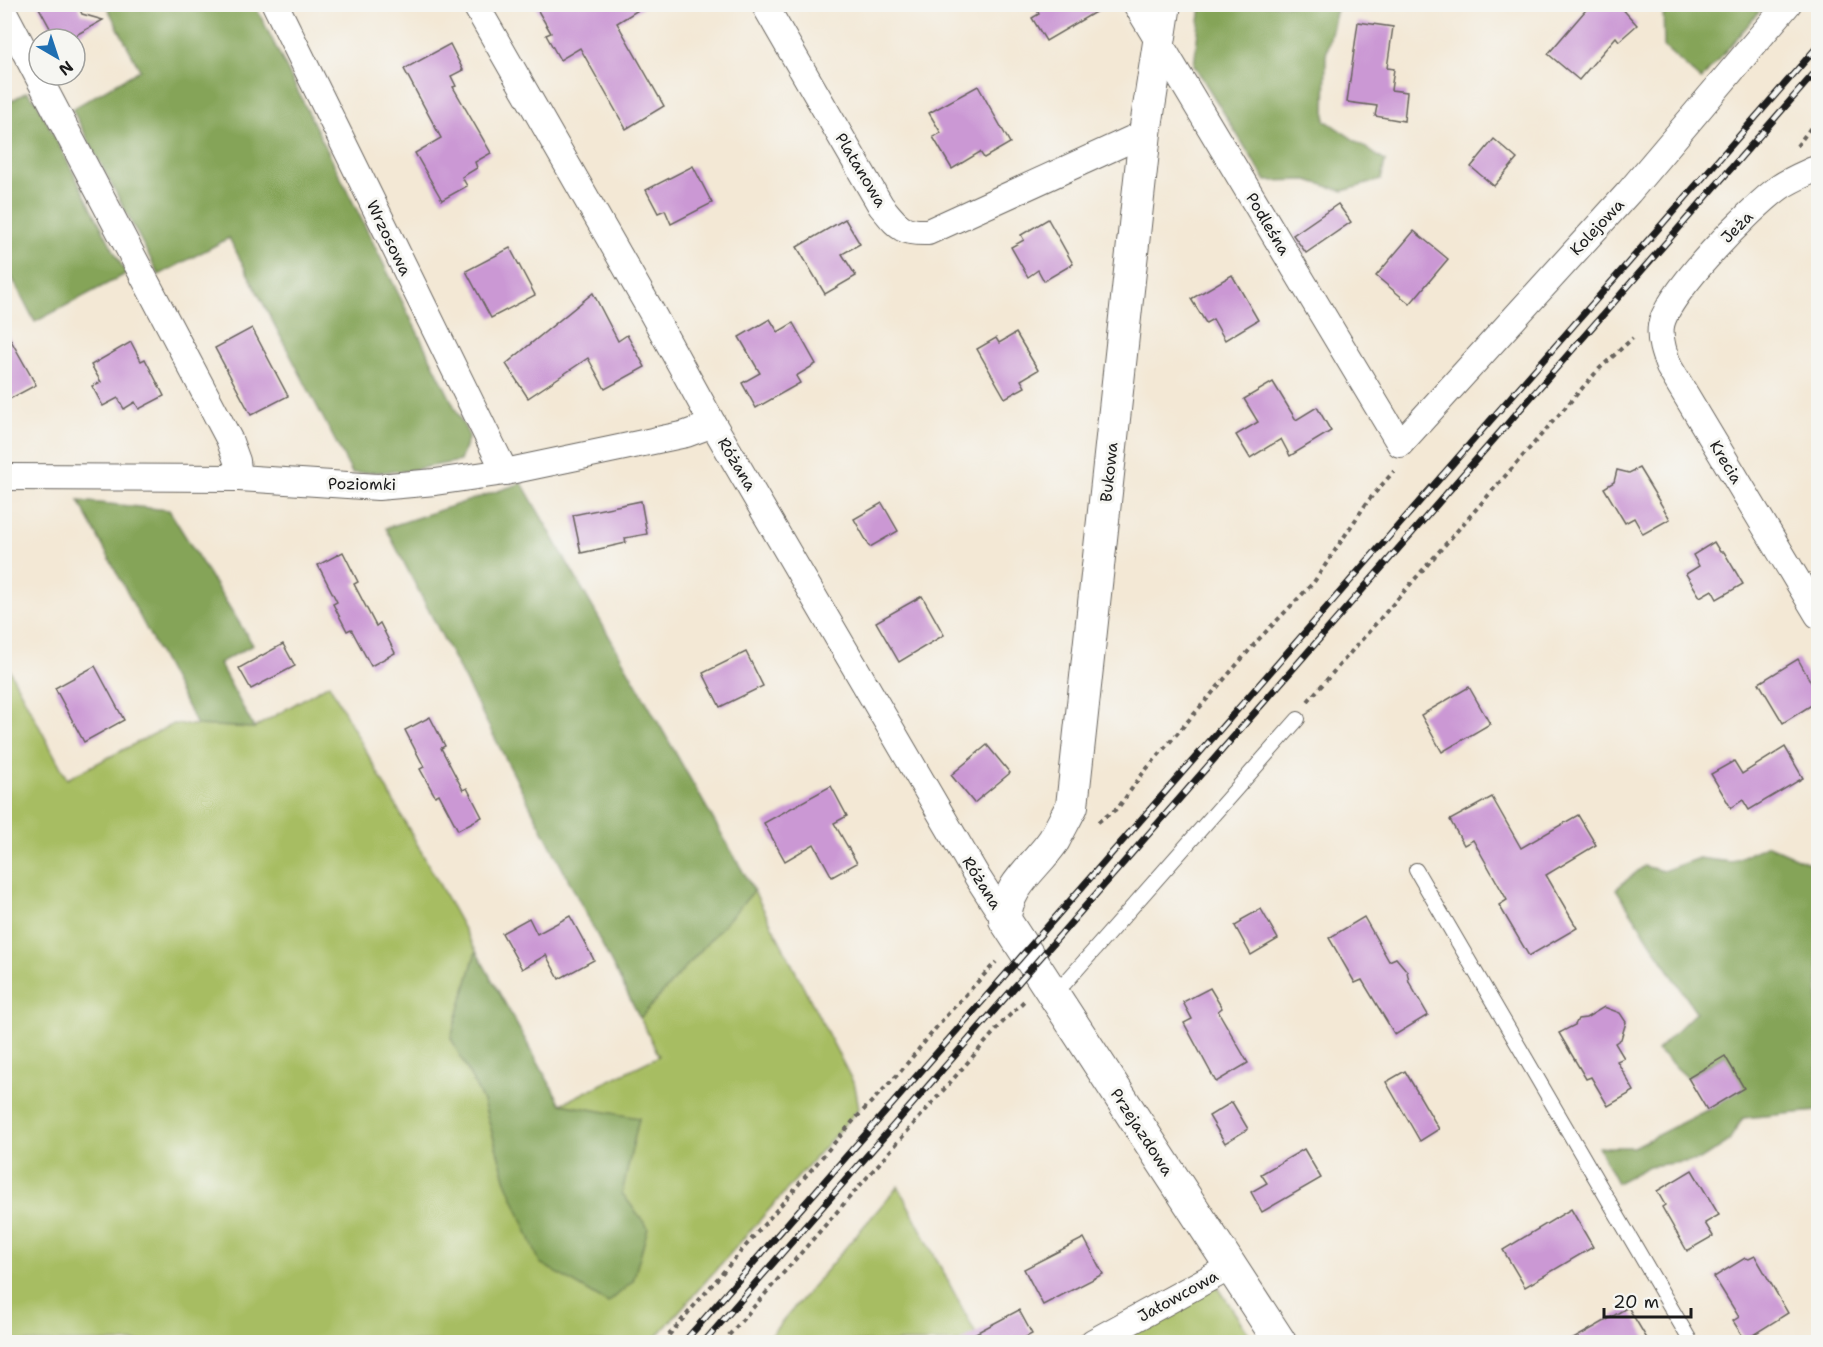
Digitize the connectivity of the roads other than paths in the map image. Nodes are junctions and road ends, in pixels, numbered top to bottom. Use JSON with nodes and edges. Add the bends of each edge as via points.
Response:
{"nodes":[{"id":1,"x":275,"y":4,"type":"edge"},
{"id":2,"x":474,"y":4,"type":"edge"},
{"id":3,"x":764,"y":4,"type":"edge"},
{"id":4,"x":1136,"y":4,"type":"edge"},
{"id":5,"x":1165,"y":4,"type":"edge"},
{"id":6,"x":1776,"y":10,"type":"edge"},
{"id":7,"x":4,"y":12,"type":"edge"},
{"id":8,"x":1160,"y":44,"type":"junction"},
{"id":9,"x":1145,"y":133,"type":"junction"},
{"id":10,"x":1818,"y":170,"type":"edge"},
{"id":11,"x":1671,"y":303,"type":"joint"},
{"id":12,"x":713,"y":424,"type":"junction"},
{"id":13,"x":1400,"y":444,"type":"joint"},
{"id":14,"x":505,"y":472,"type":"junction"},
{"id":15,"x":4,"y":477,"type":"edge"},
{"id":16,"x":239,"y":478,"type":"junction"},
{"id":17,"x":1818,"y":615,"type":"edge"},
{"id":18,"x":1298,"y":719,"type":"road end"},
{"id":19,"x":1416,"y":870,"type":"dead end"},
{"id":20,"x":1011,"y":929,"type":"junction"},
{"id":21,"x":1051,"y":993,"type":"junction"},
{"id":22,"x":1230,"y":1267,"type":"junction"},
{"id":23,"x":1093,"y":1342,"type":"edge"},
{"id":24,"x":1280,"y":1342,"type":"edge"},
{"id":25,"x":1691,"y":1342,"type":"edge"}],
"edges":[{"from":1,"to":14,"type":"street","name":"Wrzosowa"},
{"from":2,"to":12,"type":"street","name":"Różana"},
{"from":3,"to":9,"type":"street","name":"Platanowa","via":[[881,206],[899,227],[912,232],[928,232]]},
{"from":4,"to":8,"type":"street","name":"Podleśna"},
{"from":5,"to":8,"type":"street","name":"Bukowa"},
{"from":6,"to":13,"type":"street","name":"Kolejowa","via":[[1636,183]]},
{"from":7,"to":16,"type":"street","via":[[229,439]]},
{"from":8,"to":9,"type":"street","name":"Bukowa"},
{"from":8,"to":13,"type":"street","name":"Podleśna"},
{"from":9,"to":20,"type":"street","name":"Bukowa","via":[[1072,806],[1053,840],[1018,883],[1006,907]]},
{"from":10,"to":11,"type":"street","name":"Jeża","via":[[1780,187],[1744,218]]},
{"from":11,"to":17,"type":"street","name":"Krecia","via":[[1660,334],[1669,367]]},
{"from":12,"to":14,"type":"street","name":"Poziomki","via":[[693,432]]},
{"from":12,"to":20,"type":"street","name":"Różana"},
{"from":14,"to":16,"type":"street","name":"Poziomki","via":[[378,487]]},
{"from":15,"to":16,"type":"street","name":"Poziomki"},
{"from":18,"to":21,"type":"lane","via":[[1065,983]]},
{"from":19,"to":25,"type":"lane"},
{"from":20,"to":21,"type":"street","name":"Przejazdowa"},
{"from":21,"to":22,"type":"street","name":"Przejazdowa"},
{"from":22,"to":23,"type":"street","name":"Jałowcowa"},
{"from":22,"to":24,"type":"street","name":"Przejazdowa"}]}
